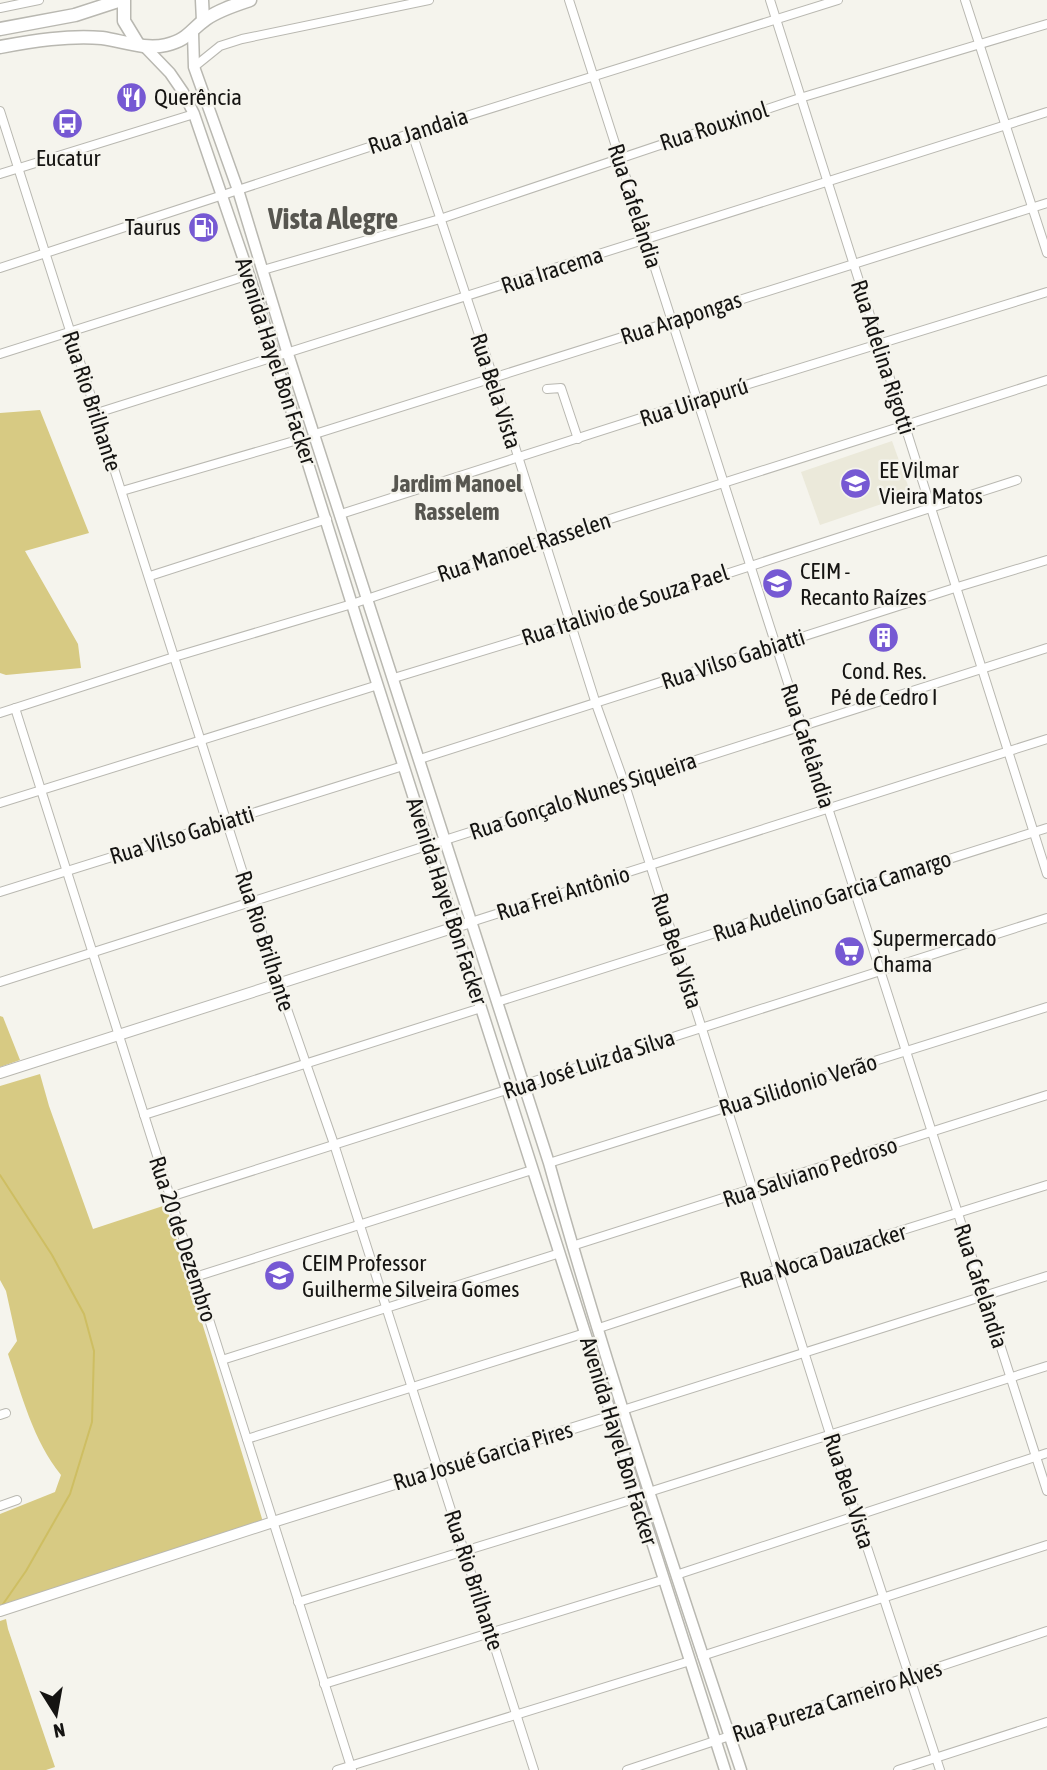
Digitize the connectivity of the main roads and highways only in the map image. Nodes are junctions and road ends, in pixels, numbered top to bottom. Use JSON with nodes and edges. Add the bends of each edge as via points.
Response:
{"nodes":[{"id":1,"x":123,"y":0,"type":"edge"},
{"id":2,"x":202,"y":0,"type":"edge"},
{"id":3,"x":250,"y":0,"type":"edge"},
{"id":4,"x":203,"y":21,"type":"junction"},
{"id":5,"x":0,"y":29,"type":"edge"},
{"id":6,"x":192,"y":33,"type":"junction"},
{"id":7,"x":141,"y":45,"type":"junction"},
{"id":8,"x":0,"y":47,"type":"edge"},
{"id":9,"x":724,"y":1770,"type":"edge"},
{"id":10,"x":741,"y":1770,"type":"edge"}],
"edges":[{"from":1,"to":5,"type":"highway","via":[[75,15]]},
{"from":1,"to":7,"type":"highway","via":[[124,21]]},
{"from":2,"to":4,"type":"highway"},
{"from":3,"to":4,"type":"highway"},
{"from":4,"to":6,"type":"highway"},
{"from":6,"to":7,"type":"highway","via":[[165,45]]},
{"from":6,"to":10,"type":"main road","name":"Avenida Hayel Bon Facker","via":[[194,67],[316,434]]},
{"from":7,"to":8,"type":"highway","via":[[72,38]]},
{"from":7,"to":9,"type":"main road","name":"Avenida Hayel Bon Facker","via":[[183,92],[223,195]]}]}
